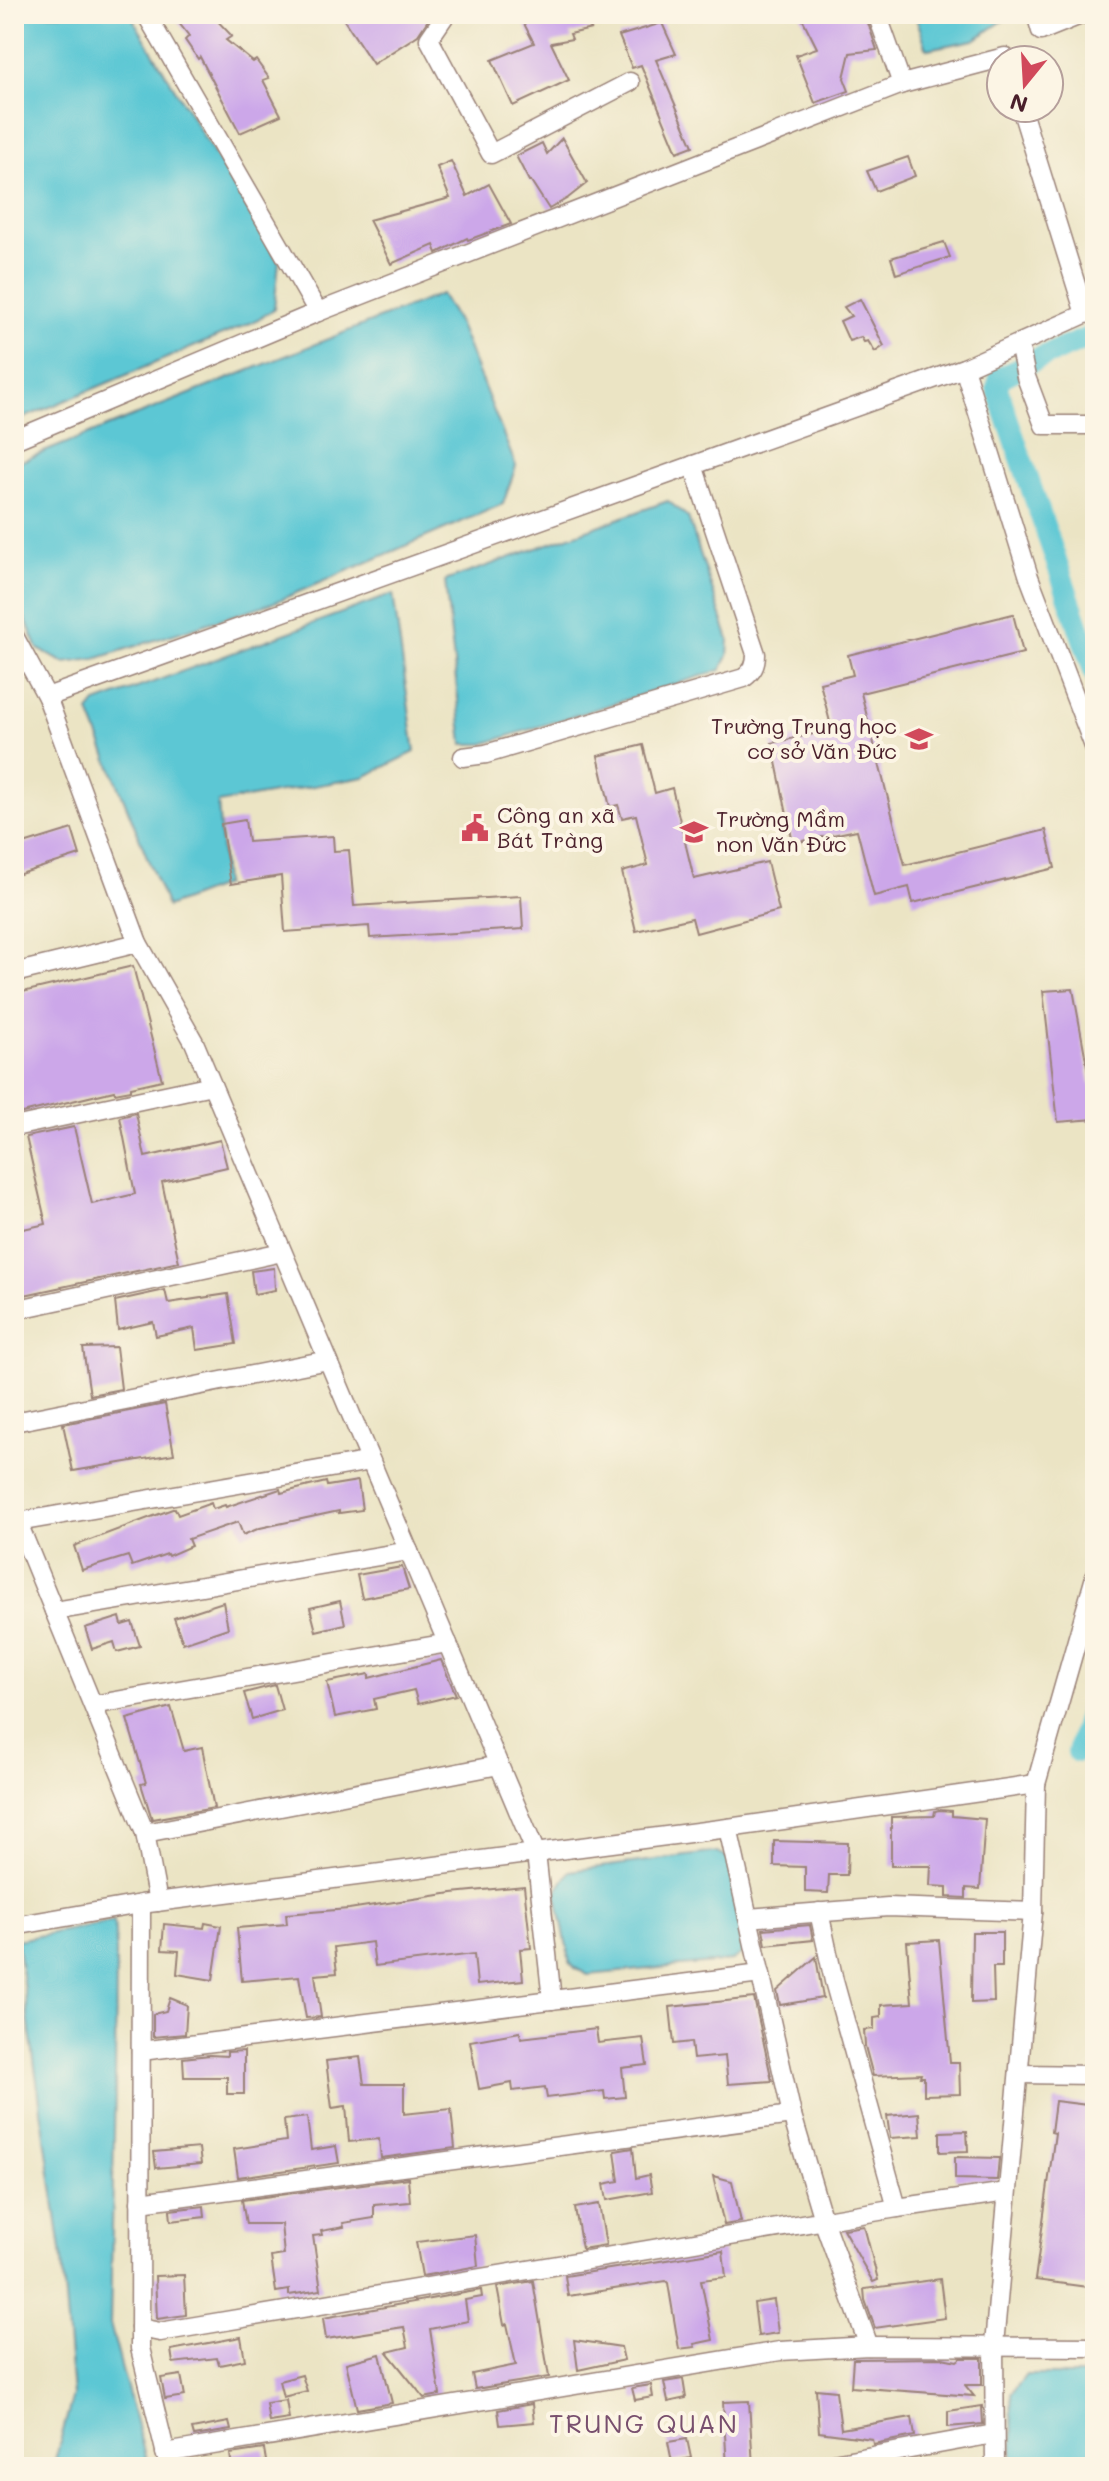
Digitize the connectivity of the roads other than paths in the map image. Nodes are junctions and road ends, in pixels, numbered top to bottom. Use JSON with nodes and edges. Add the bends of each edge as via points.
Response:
{"nodes":[{"id":1,"x":146,"y":14,"type":"edge"},
{"id":2,"x":446,"y":14,"type":"edge"},
{"id":3,"x":877,"y":14,"type":"edge"},
{"id":4,"x":1036,"y":14,"type":"edge"},
{"id":5,"x":1083,"y":14,"type":"edge"},
{"id":6,"x":985,"y":62,"type":"edge"},
{"id":7,"x":630,"y":82,"type":"dead end"},
{"id":8,"x":902,"y":84,"type":"junction"},
{"id":9,"x":1026,"y":124,"type":"edge"},
{"id":10,"x":318,"y":312,"type":"junction"},
{"id":11,"x":1020,"y":349,"type":"junction"},
{"id":12,"x":964,"y":368,"type":"junction"},
{"id":13,"x":1095,"y":425,"type":"edge"},
{"id":14,"x":14,"y":440,"type":"edge"},
{"id":15,"x":693,"y":465,"type":"junction"},
{"id":16,"x":14,"y":636,"type":"edge"},
{"id":17,"x":47,"y":697,"type":"junction"},
{"id":18,"x":1095,"y":749,"type":"edge"},
{"id":19,"x":463,"y":757,"type":"dead end"},
{"id":20,"x":138,"y":943,"type":"junction"},
{"id":21,"x":14,"y":973,"type":"edge"},
{"id":22,"x":212,"y":1085,"type":"junction"},
{"id":23,"x":14,"y":1127,"type":"edge"},
{"id":24,"x":282,"y":1252,"type":"junction"},
{"id":25,"x":14,"y":1310,"type":"edge"},
{"id":26,"x":328,"y":1360,"type":"junction"},
{"id":27,"x":14,"y":1422,"type":"edge"},
{"id":28,"x":371,"y":1461,"type":"junction"},
{"id":29,"x":16,"y":1518,"type":"edge"},
{"id":30,"x":409,"y":1551,"type":"junction"},
{"id":31,"x":1095,"y":1577,"type":"edge"},
{"id":32,"x":54,"y":1611,"type":"junction"},
{"id":33,"x":448,"y":1643,"type":"junction"},
{"id":34,"x":93,"y":1705,"type":"junction"},
{"id":35,"x":499,"y":1765,"type":"junction"},
{"id":36,"x":1036,"y":1784,"type":"junction"},
{"id":37,"x":728,"y":1828,"type":"junction"},
{"id":38,"x":145,"y":1833,"type":"junction"},
{"id":39,"x":536,"y":1853,"type":"junction"},
{"id":40,"x":150,"y":1903,"type":"junction"},
{"id":41,"x":819,"y":1912,"type":"junction"},
{"id":42,"x":1033,"y":1912,"type":"junction"},
{"id":43,"x":748,"y":1918,"type":"junction"},
{"id":44,"x":14,"y":1926,"type":"edge"},
{"id":45,"x":761,"y":1974,"type":"junction"},
{"id":46,"x":552,"y":2000,"type":"junction"},
{"id":47,"x":141,"y":2051,"type":"junction"},
{"id":48,"x":1019,"y":2074,"type":"junction"},
{"id":49,"x":1095,"y":2075,"type":"edge"},
{"id":50,"x":792,"y":2115,"type":"junction"},
{"id":51,"x":1007,"y":2192,"type":"junction"},
{"id":52,"x":140,"y":2202,"type":"junction"},
{"id":53,"x":897,"y":2208,"type":"junction"},
{"id":54,"x":823,"y":2220,"type":"junction"},
{"id":55,"x":140,"y":2328,"type":"junction"},
{"id":56,"x":994,"y":2345,"type":"junction"},
{"id":57,"x":869,"y":2346,"type":"junction"},
{"id":58,"x":1095,"y":2347,"type":"edge"},
{"id":59,"x":994,"y":2434,"type":"junction"},
{"id":60,"x":167,"y":2460,"type":"edge"},
{"id":61,"x":811,"y":2467,"type":"edge"},
{"id":62,"x":995,"y":2467,"type":"edge"}],
"edges":[{"from":1,"to":10,"type":"street"},
{"from":2,"to":7,"type":"street","via":[[429,39],[491,154]]},
{"from":3,"to":8,"type":"street"},
{"from":4,"to":5,"type":"street","via":[[1041,31]]},
{"from":6,"to":8,"type":"street"},
{"from":8,"to":10,"type":"street"},
{"from":9,"to":11,"type":"street","via":[[1085,314]]},
{"from":10,"to":14,"type":"street"},
{"from":11,"to":12,"type":"street"},
{"from":11,"to":13,"type":"street","via":[[1044,425]]},
{"from":12,"to":15,"type":"street"},
{"from":12,"to":18,"type":"street","via":[[1029,577]]},
{"from":15,"to":17,"type":"street"},
{"from":15,"to":19,"type":"street","via":[[756,654],[752,672]]},
{"from":16,"to":17,"type":"street"},
{"from":17,"to":20,"type":"street"},
{"from":20,"to":21,"type":"street"},
{"from":20,"to":22,"type":"street"},
{"from":22,"to":23,"type":"street"},
{"from":22,"to":24,"type":"street"},
{"from":24,"to":25,"type":"street"},
{"from":24,"to":26,"type":"street"},
{"from":26,"to":27,"type":"street"},
{"from":26,"to":28,"type":"street"},
{"from":28,"to":29,"type":"street"},
{"from":28,"to":30,"type":"street"},
{"from":29,"to":32,"type":"street"},
{"from":30,"to":32,"type":"street"},
{"from":30,"to":33,"type":"street"},
{"from":31,"to":36,"type":"street"},
{"from":32,"to":34,"type":"street"},
{"from":33,"to":34,"type":"street"},
{"from":33,"to":35,"type":"street"},
{"from":34,"to":38,"type":"street"},
{"from":35,"to":38,"type":"street"},
{"from":35,"to":39,"type":"street"},
{"from":36,"to":37,"type":"street"},
{"from":36,"to":42,"type":"street"},
{"from":37,"to":39,"type":"street"},
{"from":37,"to":43,"type":"street"},
{"from":38,"to":40,"type":"street"},
{"from":39,"to":40,"type":"street"},
{"from":39,"to":46,"type":"street"},
{"from":40,"to":44,"type":"street"},
{"from":40,"to":47,"type":"street"},
{"from":41,"to":42,"type":"street","via":[[888,1907]]},
{"from":41,"to":43,"type":"street"},
{"from":41,"to":53,"type":"street"},
{"from":42,"to":48,"type":"street"},
{"from":43,"to":45,"type":"street"},
{"from":45,"to":46,"type":"street"},
{"from":45,"to":50,"type":"street"},
{"from":46,"to":47,"type":"street"},
{"from":47,"to":52,"type":"street"},
{"from":48,"to":49,"type":"street"},
{"from":48,"to":51,"type":"street"},
{"from":50,"to":52,"type":"street"},
{"from":50,"to":54,"type":"street"},
{"from":51,"to":53,"type":"street"},
{"from":51,"to":56,"type":"street"},
{"from":52,"to":55,"type":"street"},
{"from":53,"to":54,"type":"street"},
{"from":54,"to":55,"type":"street","via":[[160,2332]]},
{"from":54,"to":57,"type":"street"},
{"from":55,"to":60,"type":"street","via":[[140,2348]]},
{"from":56,"to":57,"type":"street"},
{"from":56,"to":58,"type":"street"},
{"from":56,"to":59,"type":"street"},
{"from":57,"to":60,"type":"street","via":[[780,2351]]},
{"from":59,"to":61,"type":"street"},
{"from":59,"to":62,"type":"street"}]}
